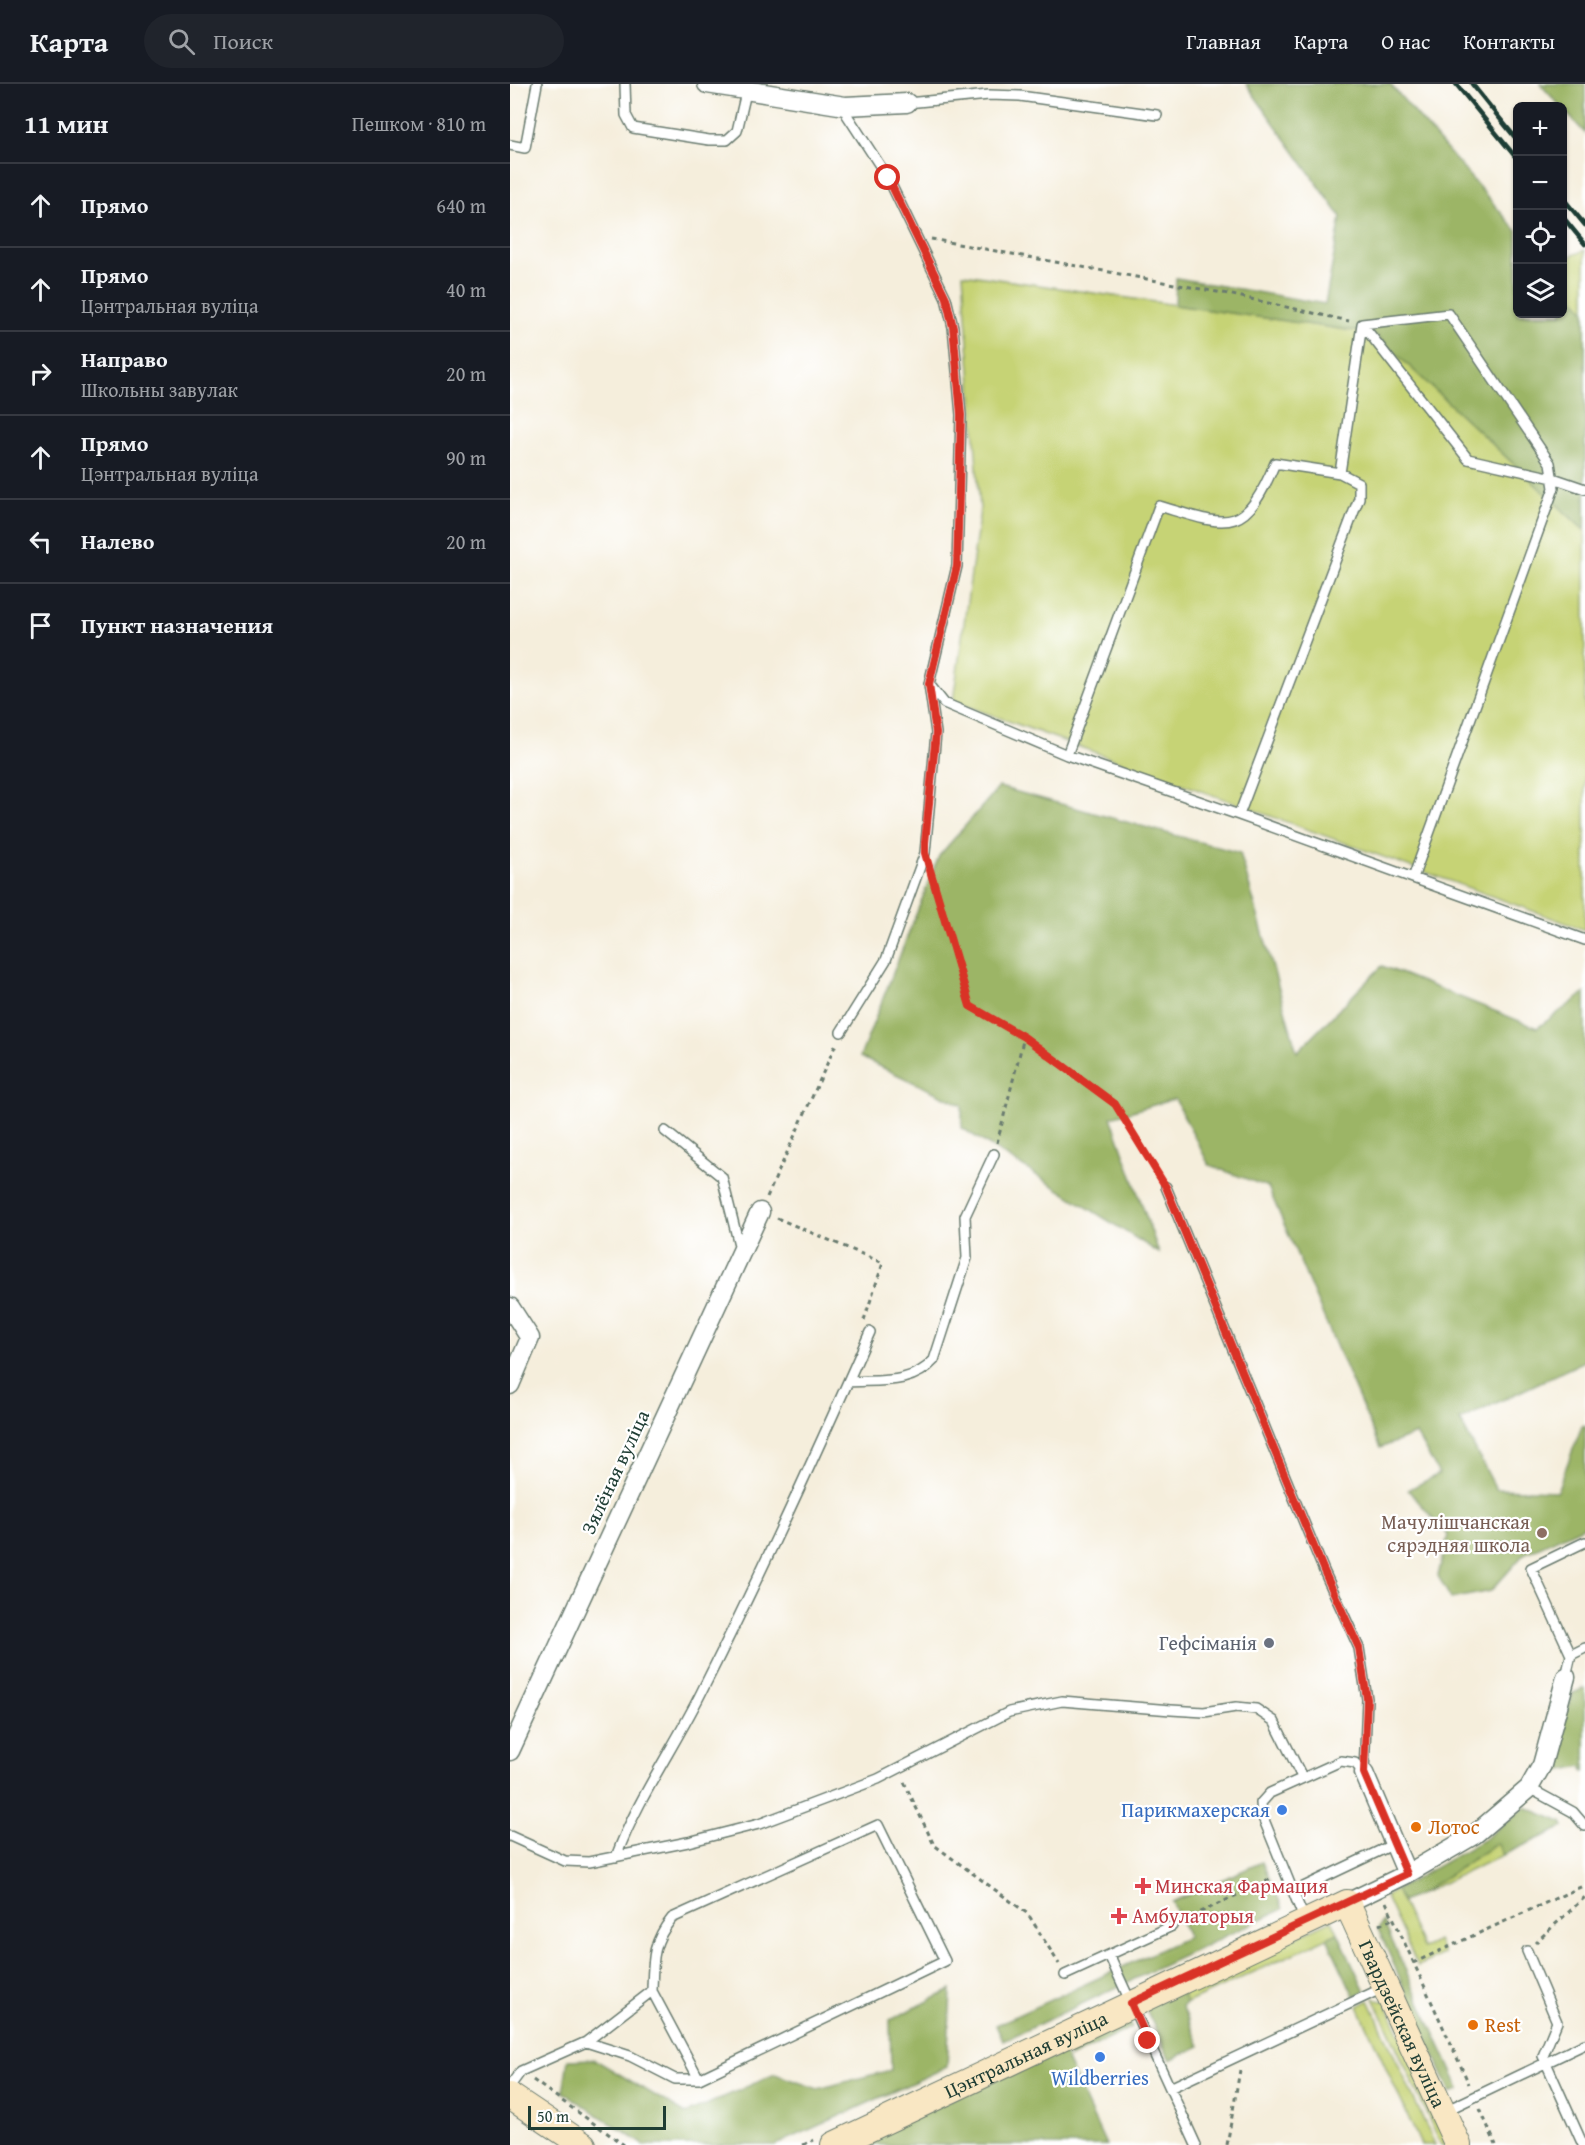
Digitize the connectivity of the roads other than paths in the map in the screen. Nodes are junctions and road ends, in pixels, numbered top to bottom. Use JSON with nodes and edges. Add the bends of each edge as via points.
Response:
{"nodes":[{"id":1,"x":537,"y":84,"type":"edge"},
{"id":2,"x":625,"y":84,"type":"edge"},
{"id":3,"x":707,"y":84,"type":"edge"},
{"id":4,"x":747,"y":87,"type":"edge"},
{"id":5,"x":907,"y":103,"type":"joint"},
{"id":6,"x":845,"y":106,"type":"junction"},
{"id":7,"x":1158,"y":115,"type":"dead end"},
{"id":8,"x":510,"y":145,"type":"edge"},
{"id":9,"x":1362,"y":324,"type":"junction"},
{"id":10,"x":1340,"y":473,"type":"junction"},
{"id":11,"x":1553,"y":478,"type":"junction"},
{"id":12,"x":1585,"y":489,"type":"edge"},
{"id":13,"x":929,"y":684,"type":"junction"},
{"id":14,"x":1067,"y":755,"type":"junction"},
{"id":15,"x":1239,"y":815,"type":"junction"},
{"id":16,"x":1413,"y":878,"type":"junction"},
{"id":17,"x":1585,"y":940,"type":"edge"},
{"id":18,"x":841,"y":1032,"type":"road end"},
{"id":19,"x":665,"y":1131,"type":"dead end"},
{"id":20,"x":994,"y":1154,"type":"road end"},
{"id":21,"x":1166,"y":1187,"type":"road end"},
{"id":22,"x":760,"y":1212,"type":"road end"},
{"id":23,"x":741,"y":1252,"type":"junction"},
{"id":24,"x":510,"y":1307,"type":"edge"},
{"id":25,"x":870,"y":1332,"type":"road end"},
{"id":26,"x":848,"y":1382,"type":"junction"},
{"id":27,"x":510,"y":1385,"type":"edge"},
{"id":28,"x":1585,"y":1542,"type":"edge"},
{"id":29,"x":1585,"y":1648,"type":"edge"},
{"id":30,"x":1570,"y":1655,"type":"junction"},
{"id":31,"x":1566,"y":1677,"type":"joint"},
{"id":32,"x":510,"y":1751,"type":"edge"},
{"id":33,"x":1364,"y":1773,"type":"junction"},
{"id":34,"x":1302,"y":1778,"type":"junction"},
{"id":35,"x":1529,"y":1788,"type":"junction"},
{"id":36,"x":1585,"y":1826,"type":"edge"},
{"id":37,"x":510,"y":1836,"type":"edge"},
{"id":38,"x":1394,"y":1844,"type":"junction"},
{"id":39,"x":616,"y":1857,"type":"junction"},
{"id":40,"x":1407,"y":1874,"type":"junction"},
{"id":41,"x":1293,"y":1892,"type":"junction"},
{"id":42,"x":1347,"y":1903,"type":"junction"},
{"id":43,"x":1305,"y":1922,"type":"junction"},
{"id":44,"x":1172,"y":1926,"type":"road end"},
{"id":45,"x":1527,"y":1951,"type":"road end"},
{"id":46,"x":1109,"y":1955,"type":"junction"},
{"id":47,"x":1065,"y":1975,"type":"road end"},
{"id":48,"x":1385,"y":1987,"type":"junction"},
{"id":49,"x":652,"y":1991,"type":"junction"},
{"id":50,"x":1131,"y":2003,"type":"junction"},
{"id":51,"x":586,"y":2042,"type":"junction"},
{"id":52,"x":1585,"y":2044,"type":"edge"},
{"id":53,"x":1545,"y":2063,"type":"junction"},
{"id":54,"x":699,"y":2079,"type":"junction"},
{"id":55,"x":510,"y":2086,"type":"edge"},
{"id":56,"x":1170,"y":2088,"type":"junction"},
{"id":57,"x":510,"y":2096,"type":"edge"},
{"id":58,"x":1443,"y":2112,"type":"junction"},
{"id":59,"x":570,"y":2142,"type":"edge"},
{"id":60,"x":834,"y":2145,"type":"edge"},
{"id":61,"x":1196,"y":2145,"type":"edge"},
{"id":62,"x":1458,"y":2145,"type":"edge"},
{"id":63,"x":1583,"y":2145,"type":"edge"}],
"edges":[{"from":1,"to":8,"type":"lane","via":[[525,148]]},
{"from":2,"to":4,"type":"lane","via":[[626,116],[633,128],[709,140],[727,140],[737,131]]},
{"from":3,"to":4,"type":"street"},
{"from":4,"to":6,"type":"street"},
{"from":5,"to":6,"type":"street"},
{"from":5,"to":7,"type":"lane","via":[[1020,96]]},
{"from":6,"to":13,"type":"lane","via":[[846,115],[888,178],[918,236],[946,298],[953,327],[961,415],[957,566]]},
{"from":9,"to":10,"type":"lane"},
{"from":9,"to":11,"type":"lane","via":[[1468,459]]},
{"from":9,"to":11,"type":"lane","via":[[1449,314],[1550,463]]},
{"from":10,"to":14,"type":"lane","via":[[1275,463],[1261,496],[1244,515],[1227,523],[1159,506]]},
{"from":10,"to":15,"type":"lane","via":[[1359,483],[1359,498]]},
{"from":11,"to":12,"type":"lane"},
{"from":11,"to":16,"type":"lane","via":[[1554,488]]},
{"from":13,"to":14,"type":"lane","via":[[944,703]]},
{"from":13,"to":18,"type":"lane","via":[[936,733],[925,853],[886,960]]},
{"from":14,"to":15,"type":"lane"},
{"from":15,"to":16,"type":"lane"},
{"from":16,"to":17,"type":"lane"},
{"from":19,"to":23,"type":"lane","via":[[722,1177]]},
{"from":20,"to":26,"type":"lane","via":[[965,1216],[967,1258],[934,1360],[923,1372],[906,1379]]},
{"from":21,"to":33,"type":"lane","via":[[1359,1648],[1367,1699]]},
{"from":22,"to":23,"type":"street","name":"Зялёная вуліца"},
{"from":23,"to":32,"type":"street","name":"Зялёная вуліца"},
{"from":24,"to":27,"type":"street","via":[[530,1338]]},
{"from":25,"to":26,"type":"lane"},
{"from":26,"to":39,"type":"lane","via":[[762,1571],[690,1717],[629,1822]]},
{"from":28,"to":30,"type":"lane","via":[[1531,1568]]},
{"from":29,"to":30,"type":"lane"},
{"from":30,"to":31,"type":"lane"},
{"from":31,"to":35,"type":"street","via":[[1542,1765]]},
{"from":33,"to":34,"type":"lane","via":[[1356,1763],[1341,1761]]},
{"from":33,"to":38,"type":"street"},
{"from":34,"to":39,"type":"lane","via":[[1274,1720],[1256,1709],[1193,1711],[1062,1701],[1009,1712],[878,1779],[759,1824]]},
{"from":34,"to":41,"type":"lane","via":[[1270,1793],[1261,1803],[1262,1815]]},
{"from":35,"to":36,"type":"lane","via":[[1573,1812]]},
{"from":35,"to":40,"type":"street","via":[[1474,1835]]},
{"from":37,"to":39,"type":"lane","via":[[565,1860],[589,1862]]},
{"from":38,"to":40,"type":"street"},
{"from":38,"to":41,"type":"lane"},
{"from":40,"to":42,"type":"street"},
{"from":41,"to":43,"type":"lane"},
{"from":42,"to":43,"type":"street","name":"Цэнтральная вуліца"},
{"from":42,"to":48,"type":"street","name":"Гвардзейская вуліца"},
{"from":43,"to":50,"type":"street","name":"Цэнтральная вуліца"},
{"from":44,"to":46,"type":"lane"},
{"from":45,"to":53,"type":"lane","via":[[1557,2022],[1545,2048]]},
{"from":46,"to":47,"type":"lane"},
{"from":46,"to":50,"type":"lane"},
{"from":48,"to":56,"type":"lane"},
{"from":48,"to":58,"type":"street","name":"Гвардзейская вуліца"},
{"from":49,"to":51,"type":"lane"},
{"from":49,"to":54,"type":"lane"},
{"from":49,"to":54,"type":"lane","via":[[658,1935],[672,1918],[878,1825],[945,1961]]},
{"from":50,"to":56,"type":"lane"},
{"from":50,"to":60,"type":"street","name":"Цэнтральная вуліца"},
{"from":51,"to":54,"type":"lane","via":[[630,2055],[675,2079]]},
{"from":51,"to":55,"type":"lane","via":[[520,2071]]},
{"from":52,"to":53,"type":"lane"},
{"from":53,"to":58,"type":"lane"},
{"from":53,"to":63,"type":"lane"},
{"from":56,"to":61,"type":"lane"},
{"from":57,"to":59,"type":"street"},
{"from":58,"to":62,"type":"street","name":"Гвардзейская вуліца"}]}
